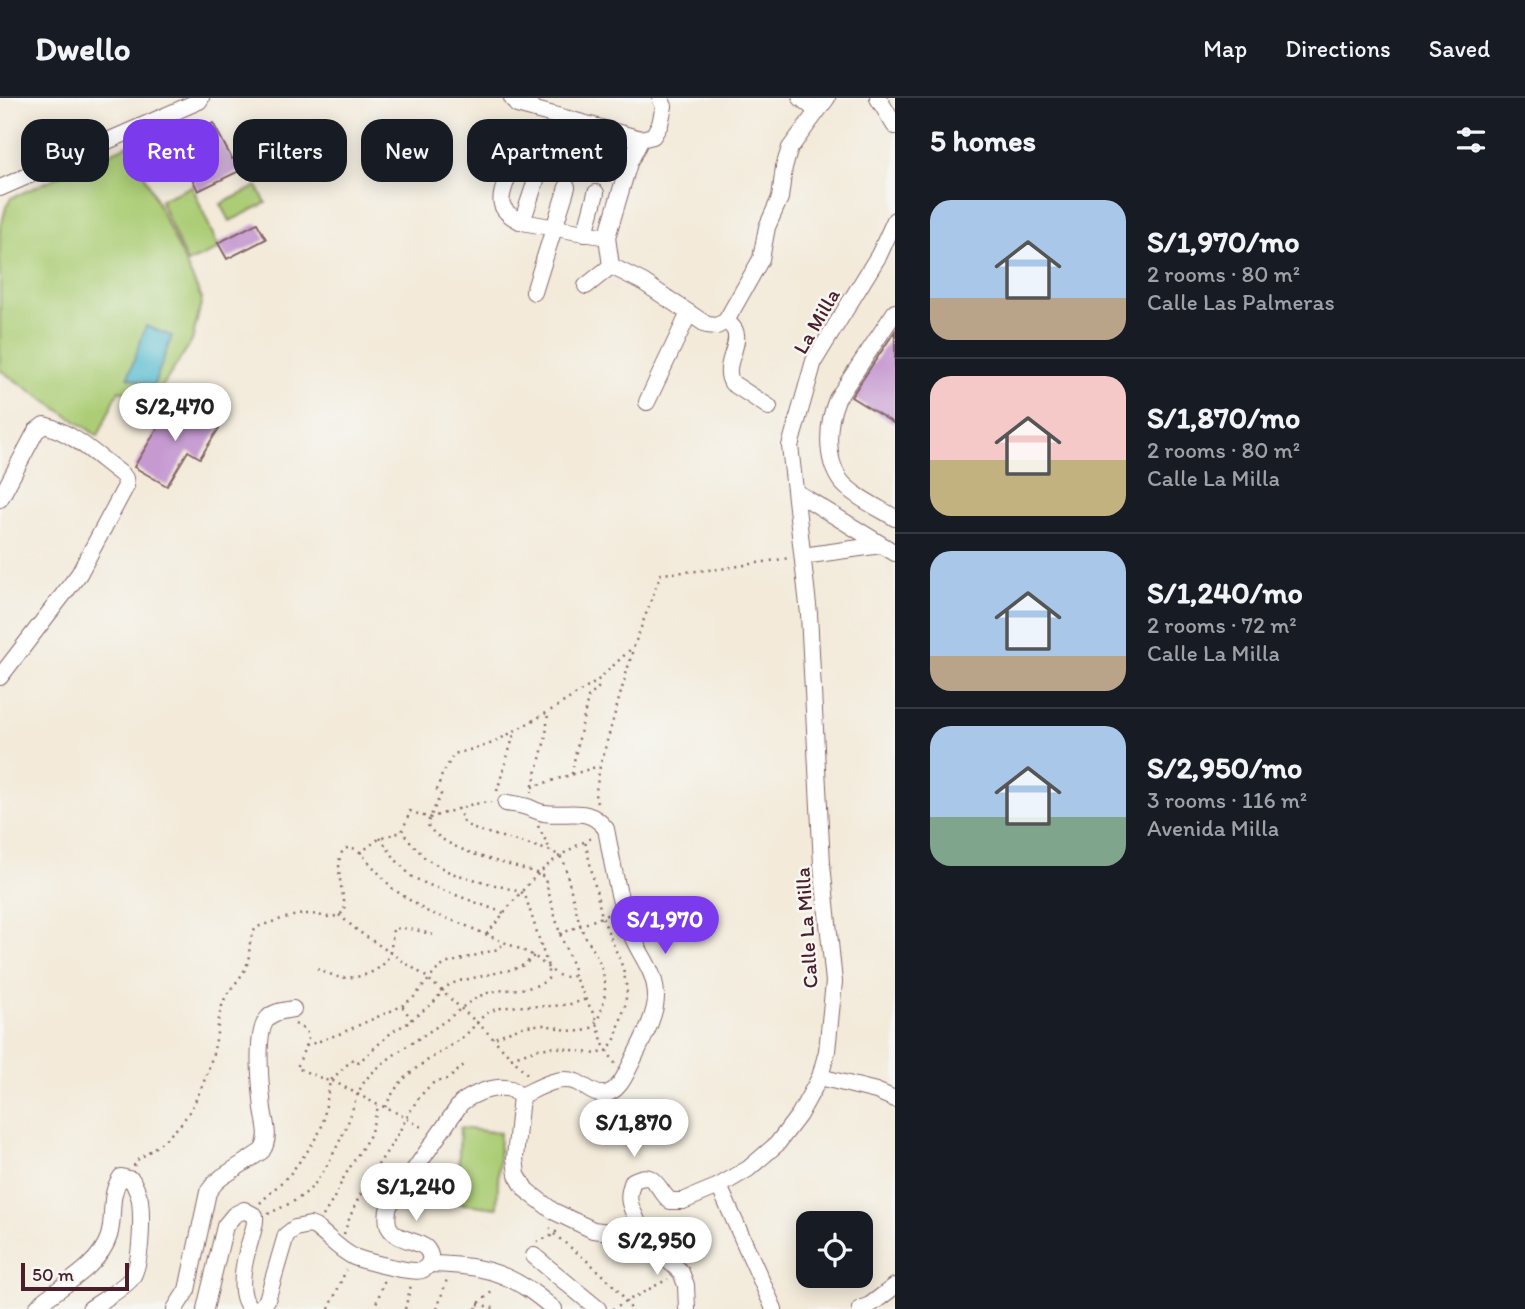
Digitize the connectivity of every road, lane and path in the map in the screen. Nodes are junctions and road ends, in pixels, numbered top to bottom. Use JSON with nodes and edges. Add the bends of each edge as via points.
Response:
{"nodes":[{"id":1,"x":201,"y":98,"type":"edge"},
{"id":2,"x":512,"y":98,"type":"edge"},
{"id":3,"x":801,"y":98,"type":"edge"},
{"id":4,"x":827,"y":98,"type":"edge"},
{"id":5,"x":878,"y":98,"type":"edge"},
{"id":6,"x":658,"y":99,"type":"edge"},
{"id":7,"x":817,"y":111,"type":"junction"},
{"id":8,"x":895,"y":126,"type":"edge"},
{"id":9,"x":641,"y":139,"type":"junction"},
{"id":10,"x":506,"y":182,"type":"edge"},
{"id":11,"x":535,"y":182,"type":"edge"},
{"id":12,"x":567,"y":187,"type":"dead end"},
{"id":13,"x":0,"y":188,"type":"edge"},
{"id":14,"x":596,"y":193,"type":"dead end"},
{"id":15,"x":895,"y":220,"type":"edge"},
{"id":16,"x":522,"y":222,"type":"junction"},
{"id":17,"x":555,"y":228,"type":"junction"},
{"id":18,"x":585,"y":234,"type":"junction"},
{"id":19,"x":607,"y":237,"type":"junction"},
{"id":20,"x":611,"y":266,"type":"junction"},
{"id":21,"x":586,"y":286,"type":"dead end"},
{"id":22,"x":534,"y":292,"type":"dead end"},
{"id":23,"x":895,"y":312,"type":"edge"},
{"id":24,"x":689,"y":313,"type":"junction"},
{"id":25,"x":726,"y":321,"type":"junction"},
{"id":26,"x":647,"y":402,"type":"dead end"},
{"id":27,"x":769,"y":407,"type":"dead end"},
{"id":28,"x":796,"y":492,"type":"junction"},
{"id":29,"x":0,"y":499,"type":"edge"},
{"id":30,"x":895,"y":518,"type":"edge"},
{"id":31,"x":888,"y":549,"type":"edge"},
{"id":32,"x":803,"y":556,"type":"junction"},
{"id":33,"x":634,"y":646,"type":"junction"},
{"id":34,"x":0,"y":677,"type":"edge"},
{"id":35,"x":596,"y":682,"type":"junction"},
{"id":36,"x":548,"y":712,"type":"junction"},
{"id":37,"x":515,"y":731,"type":"junction"},
{"id":38,"x":600,"y":766,"type":"junction"},
{"id":39,"x":572,"y":774,"type":"junction"},
{"id":40,"x":532,"y":787,"type":"junction"},
{"id":41,"x":500,"y":802,"type":"junction"},
{"id":42,"x":458,"y":808,"type":"junction"},
{"id":43,"x":531,"y":808,"type":"junction"},
{"id":44,"x":429,"y":818,"type":"junction"},
{"id":45,"x":604,"y":827,"type":"junction"},
{"id":46,"x":402,"y":832,"type":"junction"},
{"id":47,"x":380,"y":838,"type":"junction"},
{"id":48,"x":585,"y":841,"type":"junction"},
{"id":49,"x":551,"y":851,"type":"junction"},
{"id":50,"x":359,"y":853,"type":"junction"},
{"id":51,"x":560,"y":856,"type":"junction"},
{"id":52,"x":539,"y":874,"type":"junction"},
{"id":53,"x":522,"y":892,"type":"junction"},
{"id":54,"x":624,"y":908,"type":"junction"},
{"id":55,"x":504,"y":913,"type":"junction"},
{"id":56,"x":339,"y":915,"type":"junction"},
{"id":57,"x":602,"y":917,"type":"junction"},
{"id":58,"x":580,"y":926,"type":"junction"},
{"id":59,"x":487,"y":934,"type":"junction"},
{"id":60,"x":560,"y":934,"type":"junction"},
{"id":61,"x":433,"y":935,"type":"dead end"},
{"id":62,"x":505,"y":942,"type":"junction"},
{"id":63,"x":390,"y":953,"type":"junction"},
{"id":64,"x":534,"y":956,"type":"junction"},
{"id":65,"x":548,"y":967,"type":"junction"},
{"id":66,"x":317,"y":969,"type":"dead end"},
{"id":67,"x":574,"y":976,"type":"junction"},
{"id":68,"x":428,"y":979,"type":"junction"},
{"id":69,"x":442,"y":991,"type":"junction"},
{"id":70,"x":587,"y":999,"type":"junction"},
{"id":71,"x":402,"y":1006,"type":"junction"},
{"id":72,"x":460,"y":1008,"type":"junction"},
{"id":73,"x":293,"y":1009,"type":"joint"},
{"id":74,"x":412,"y":1020,"type":"junction"},
{"id":75,"x":476,"y":1022,"type":"junction"},
{"id":76,"x":597,"y":1022,"type":"junction"},
{"id":77,"x":493,"y":1039,"type":"junction"},
{"id":78,"x":306,"y":1046,"type":"junction"},
{"id":79,"x":607,"y":1051,"type":"junction"},
{"id":80,"x":511,"y":1058,"type":"junction"},
{"id":81,"x":464,"y":1065,"type":"dead end"},
{"id":82,"x":820,"y":1077,"type":"junction"},
{"id":83,"x":624,"y":1079,"type":"junction"},
{"id":84,"x":330,"y":1081,"type":"junction"},
{"id":85,"x":540,"y":1087,"type":"junction"},
{"id":86,"x":357,"y":1093,"type":"junction"},
{"id":87,"x":521,"y":1096,"type":"junction"},
{"id":88,"x":895,"y":1099,"type":"edge"},
{"id":89,"x":379,"y":1105,"type":"junction"},
{"id":90,"x":385,"y":1107,"type":"junction"},
{"id":91,"x":406,"y":1119,"type":"junction"},
{"id":92,"x":437,"y":1136,"type":"junction"},
{"id":93,"x":132,"y":1180,"type":"junction"},
{"id":94,"x":719,"y":1186,"type":"junction"},
{"id":95,"x":253,"y":1217,"type":"junction"},
{"id":96,"x":548,"y":1226,"type":"dead end"},
{"id":97,"x":315,"y":1227,"type":"junction"},
{"id":98,"x":554,"y":1234,"type":"junction"},
{"id":99,"x":641,"y":1236,"type":"junction"},
{"id":100,"x":346,"y":1252,"type":"junction"},
{"id":101,"x":534,"y":1256,"type":"joint"},
{"id":102,"x":429,"y":1264,"type":"junction"},
{"id":103,"x":450,"y":1265,"type":"junction"},
{"id":104,"x":389,"y":1266,"type":"junction"},
{"id":105,"x":413,"y":1271,"type":"junction"},
{"id":106,"x":681,"y":1272,"type":"junction"},
{"id":107,"x":508,"y":1277,"type":"junction"},
{"id":108,"x":895,"y":1286,"type":"edge"},
{"id":109,"x":626,"y":1301,"type":"junction"},
{"id":110,"x":478,"y":1304,"type":"junction"},
{"id":111,"x":36,"y":1309,"type":"edge"},
{"id":112,"x":90,"y":1309,"type":"edge"},
{"id":113,"x":175,"y":1309,"type":"edge"},
{"id":114,"x":205,"y":1309,"type":"edge"},
{"id":115,"x":251,"y":1309,"type":"edge"},
{"id":116,"x":258,"y":1309,"type":"edge"},
{"id":117,"x":329,"y":1309,"type":"edge"},
{"id":118,"x":374,"y":1309,"type":"edge"},
{"id":119,"x":405,"y":1309,"type":"edge"},
{"id":120,"x":437,"y":1309,"type":"edge"},
{"id":121,"x":475,"y":1309,"type":"edge"},
{"id":122,"x":497,"y":1309,"type":"edge"},
{"id":123,"x":554,"y":1309,"type":"edge"},
{"id":124,"x":598,"y":1309,"type":"edge"},
{"id":125,"x":612,"y":1309,"type":"edge"},
{"id":126,"x":631,"y":1309,"type":"edge"},
{"id":127,"x":687,"y":1309,"type":"edge"},
{"id":128,"x":774,"y":1309,"type":"edge"},
{"id":129,"x":860,"y":1309,"type":"edge"}],
"edges":[{"from":1,"to":13,"type":"street"},
{"from":2,"to":9,"type":"street","via":[[517,105]]},
{"from":3,"to":7,"type":"street"},
{"from":4,"to":7,"type":"street"},
{"from":5,"to":8,"type":"street"},
{"from":6,"to":9,"type":"street","via":[[664,106],[660,124],[653,136]]},
{"from":7,"to":25,"type":"street","via":[[790,148],[761,259]]},
{"from":9,"to":19,"type":"street"},
{"from":10,"to":16,"type":"street","via":[[500,198],[503,210]]},
{"from":11,"to":16,"type":"street"},
{"from":12,"to":17,"type":"street"},
{"from":14,"to":18,"type":"street"},
{"from":15,"to":28,"type":"street","name":"La Milla","via":[[879,255],[814,361],[790,446]]},
{"from":16,"to":17,"type":"street"},
{"from":17,"to":18,"type":"street"},
{"from":17,"to":22,"type":"street"},
{"from":18,"to":19,"type":"street"},
{"from":19,"to":20,"type":"street"},
{"from":20,"to":21,"type":"street"},
{"from":20,"to":24,"type":"street"},
{"from":23,"to":30,"type":"street","via":[[838,399],[829,432],[833,465],[841,481]]},
{"from":24,"to":25,"type":"street","via":[[707,325]]},
{"from":24,"to":26,"type":"street"},
{"from":25,"to":27,"type":"street","via":[[736,336],[728,377]]},
{"from":28,"to":31,"type":"street"},
{"from":28,"to":32,"type":"street","name":"Calle La Milla"},
{"from":29,"to":34,"type":"street","via":[[36,431],[44,425],[77,441],[125,478],[126,486],[79,574]]},
{"from":31,"to":32,"type":"street"},
{"from":32,"to":33,"type":"path","via":[[661,574]]},
{"from":32,"to":82,"type":"street","name":"Calle La Milla","via":[[834,982]]},
{"from":33,"to":35,"type":"path"},
{"from":33,"to":38,"type":"path"},
{"from":35,"to":36,"type":"path"},
{"from":35,"to":39,"type":"path","via":[[599,687],[588,698]]},
{"from":36,"to":37,"type":"path"},
{"from":36,"to":40,"type":"path"},
{"from":37,"to":41,"type":"path"},
{"from":37,"to":44,"type":"path","via":[[488,745],[454,754],[441,777],[437,790],[441,794]]},
{"from":38,"to":39,"type":"path"},
{"from":38,"to":45,"type":"path","via":[[595,797]]},
{"from":39,"to":40,"type":"path"},
{"from":40,"to":43,"type":"path"},
{"from":41,"to":42,"type":"path"},
{"from":41,"to":43,"type":"street"},
{"from":42,"to":44,"type":"path"},
{"from":42,"to":49,"type":"path","via":[[461,820],[474,829]]},
{"from":43,"to":45,"type":"street","via":[[590,815]]},
{"from":43,"to":49,"type":"path"},
{"from":44,"to":46,"type":"path","via":[[410,811]]},
{"from":44,"to":52,"type":"path","via":[[429,828],[446,843]]},
{"from":45,"to":48,"type":"path"},
{"from":45,"to":54,"type":"street"},
{"from":46,"to":47,"type":"path"},
{"from":46,"to":53,"type":"path","via":[[425,858],[451,873]]},
{"from":47,"to":50,"type":"path"},
{"from":47,"to":55,"type":"path","via":[[412,877]]},
{"from":48,"to":51,"type":"path"},
{"from":48,"to":57,"type":"path"},
{"from":49,"to":51,"type":"path"},
{"from":50,"to":56,"type":"path","via":[[347,848],[340,859],[345,905]]},
{"from":50,"to":59,"type":"path","via":[[393,889],[426,911]]},
{"from":51,"to":52,"type":"path"},
{"from":51,"to":58,"type":"path"},
{"from":52,"to":53,"type":"path"},
{"from":52,"to":60,"type":"path","via":[[544,877]]},
{"from":53,"to":55,"type":"path"},
{"from":53,"to":65,"type":"path"},
{"from":54,"to":57,"type":"path"},
{"from":54,"to":83,"type":"street","via":[[652,973],[656,999]]},
{"from":55,"to":59,"type":"path"},
{"from":56,"to":63,"type":"path"},
{"from":56,"to":93,"type":"path","via":[[303,914],[257,927],[252,933],[248,965],[222,1003],[205,1080],[180,1125],[136,1161]]},
{"from":57,"to":58,"type":"path"},
{"from":57,"to":79,"type":"path","via":[[627,990],[615,1040]]},
{"from":58,"to":60,"type":"path"},
{"from":58,"to":76,"type":"path","via":[[604,976],[605,1001]]},
{"from":59,"to":62,"type":"path"},
{"from":60,"to":67,"type":"path"},
{"from":61,"to":63,"type":"path","via":[[397,927]]},
{"from":62,"to":64,"type":"path"},
{"from":62,"to":68,"type":"path","via":[[498,949],[445,964]]},
{"from":63,"to":66,"type":"path","via":[[382,966],[354,977]]},
{"from":63,"to":68,"type":"path"},
{"from":64,"to":65,"type":"path"},
{"from":64,"to":69,"type":"path","via":[[514,969],[459,981]]},
{"from":65,"to":67,"type":"path","via":[[563,977]]},
{"from":65,"to":72,"type":"path","via":[[548,979],[543,983],[490,992]]},
{"from":67,"to":70,"type":"path"},
{"from":68,"to":69,"type":"path"},
{"from":68,"to":71,"type":"path"},
{"from":69,"to":72,"type":"path"},
{"from":69,"to":74,"type":"path"},
{"from":70,"to":75,"type":"path","via":[[562,1006],[498,1009]]},
{"from":70,"to":76,"type":"path"},
{"from":71,"to":74,"type":"path"},
{"from":71,"to":78,"type":"path"},
{"from":72,"to":75,"type":"path"},
{"from":72,"to":86,"type":"path","via":[[372,1073]]},
{"from":73,"to":78,"type":"path","via":[[295,1025],[309,1036]]},
{"from":73,"to":113,"type":"street","via":[[274,1013],[262,1031],[259,1063],[266,1145],[208,1192],[187,1290]]},
{"from":74,"to":84,"type":"path","via":[[359,1062],[353,1059]]},
{"from":75,"to":77,"type":"path"},
{"from":75,"to":90,"type":"path","via":[[461,1039],[400,1082]]},
{"from":76,"to":77,"type":"path","via":[[583,1031],[524,1026]]},
{"from":76,"to":79,"type":"path"},
{"from":77,"to":80,"type":"path"},
{"from":78,"to":84,"type":"path","via":[[297,1068]]},
{"from":79,"to":80,"type":"path","via":[[596,1054],[555,1047]]},
{"from":79,"to":83,"type":"path"},
{"from":80,"to":85,"type":"path"},
{"from":81,"to":91,"type":"path","via":[[433,1084]]},
{"from":82,"to":88,"type":"street"},
{"from":82,"to":94,"type":"street","name":"Calle La Milla","via":[[776,1144],[748,1169]]},
{"from":83,"to":85,"type":"street","via":[[606,1094],[567,1080]]},
{"from":84,"to":86,"type":"path"},
{"from":84,"to":95,"type":"path","via":[[320,1131]]},
{"from":85,"to":87,"type":"street"},
{"from":86,"to":89,"type":"path"},
{"from":86,"to":95,"type":"path","via":[[338,1146],[311,1188],[297,1199]]},
{"from":87,"to":92,"type":"street","via":[[512,1089],[498,1088],[471,1096]]},
{"from":87,"to":99,"type":"street","via":[[515,1158],[526,1190],[553,1211],[593,1230]]},
{"from":89,"to":90,"type":"path"},
{"from":89,"to":97,"type":"path","via":[[370,1135]]},
{"from":90,"to":91,"type":"path"},
{"from":91,"to":92,"type":"path"},
{"from":91,"to":100,"type":"path","via":[[350,1214]]},
{"from":92,"to":102,"type":"street","via":[[395,1195],[387,1215],[393,1232],[424,1247]]},
{"from":93,"to":111,"type":"street","via":[[121,1177],[115,1186],[109,1235],[98,1258]]},
{"from":93,"to":112,"type":"street","via":[[140,1203],[138,1268],[131,1279]]},
{"from":94,"to":99,"type":"street","name":"Calle La Milla","via":[[682,1201],[670,1201],[648,1176],[633,1181],[628,1201]]},
{"from":94,"to":128,"type":"street"},
{"from":95,"to":114,"type":"street","via":[[244,1210],[225,1226]]},
{"from":95,"to":115,"type":"street","via":[[256,1224],[242,1289]]},
{"from":96,"to":98,"type":"path"},
{"from":97,"to":100,"type":"street"},
{"from":97,"to":116,"type":"street","via":[[295,1228],[286,1235],[267,1300]]},
{"from":98,"to":101,"type":"path","via":[[535,1242]]},
{"from":98,"to":109,"type":"path"},
{"from":99,"to":106,"type":"street"},
{"from":100,"to":104,"type":"street"},
{"from":100,"to":117,"type":"path"},
{"from":101,"to":124,"type":"street"},
{"from":102,"to":103,"type":"street"},
{"from":102,"to":105,"type":"street"},
{"from":103,"to":107,"type":"street","via":[[481,1267]]},
{"from":103,"to":120,"type":"path"},
{"from":104,"to":105,"type":"street"},
{"from":104,"to":118,"type":"path"},
{"from":105,"to":119,"type":"path"},
{"from":106,"to":109,"type":"path"},
{"from":106,"to":127,"type":"street"},
{"from":107,"to":110,"type":"path"},
{"from":107,"to":123,"type":"street"},
{"from":108,"to":129,"type":"street"},
{"from":109,"to":125,"type":"path"},
{"from":109,"to":126,"type":"path"},
{"from":110,"to":121,"type":"path"},
{"from":110,"to":122,"type":"path"}]}
